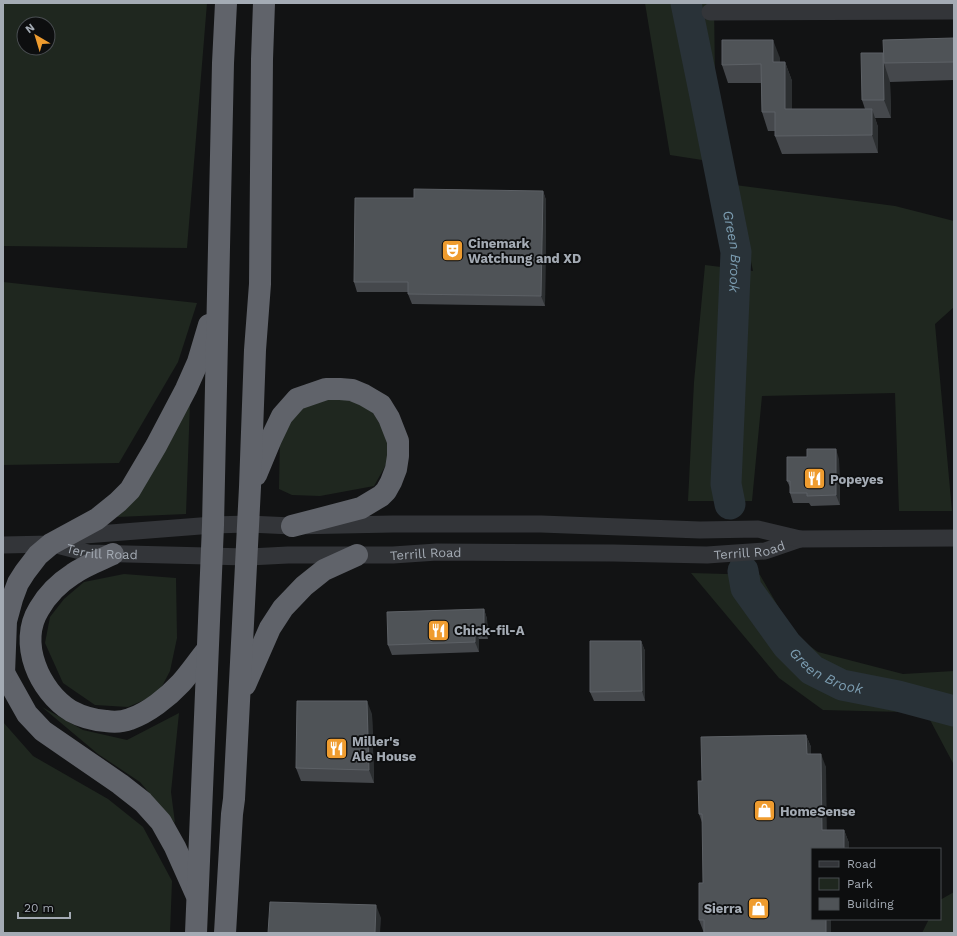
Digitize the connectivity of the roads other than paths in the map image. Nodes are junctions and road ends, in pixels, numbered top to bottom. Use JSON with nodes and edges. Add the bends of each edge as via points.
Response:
{"nodes":[{"id":1,"x":226,"y":3,"type":"edge"},
{"id":2,"x":264,"y":3,"type":"edge"},
{"id":3,"x":954,"y":11,"type":"edge"},
{"id":4,"x":710,"y":12,"type":"dead end"},
{"id":5,"x":217,"y":299,"type":"junction"},
{"id":6,"x":250,"y":487,"type":"junction"},
{"id":7,"x":248,"y":524,"type":"junction"},
{"id":8,"x":212,"y":525,"type":"junction"},
{"id":9,"x":292,"y":526,"type":"junction"},
{"id":10,"x":954,"y":538,"type":"edge"},
{"id":11,"x":800,"y":539,"type":"junction"},
{"id":12,"x":50,"y":544,"type":"junction"},
{"id":13,"x":3,"y":545,"type":"edge"},
{"id":14,"x":113,"y":554,"type":"junction"},
{"id":15,"x":357,"y":555,"type":"junction"},
{"id":16,"x":211,"y":556,"type":"junction"},
{"id":17,"x":247,"y":557,"type":"junction"},
{"id":18,"x":207,"y":650,"type":"junction"},
{"id":19,"x":4,"y":672,"type":"edge"},
{"id":20,"x":239,"y":699,"type":"junction"},
{"id":21,"x":197,"y":899,"type":"junction"},
{"id":22,"x":196,"y":933,"type":"edge"},
{"id":23,"x":225,"y":933,"type":"edge"}],
"edges":[{"from":1,"to":5,"type":"highway"},
{"from":2,"to":6,"type":"highway","via":[[260,284]]},
{"from":3,"to":4,"type":"street"},
{"from":5,"to":8,"type":"highway"},
{"from":5,"to":12,"type":"highway","via":[[198,362],[186,389],[130,490],[97,519]]},
{"from":6,"to":7,"type":"highway"},
{"from":6,"to":9,"type":"highway","via":[[282,416],[297,399],[326,390],[340,389],[352,390],[381,405],[398,442],[396,469],[386,491],[361,508]]},
{"from":7,"to":8,"type":"street","name":"Terrill Road"},
{"from":7,"to":9,"type":"street","name":"Terrill Road"},
{"from":7,"to":17,"type":"highway"},
{"from":8,"to":12,"type":"street","name":"Terrill Road","via":[[85,535]]},
{"from":8,"to":16,"type":"highway"},
{"from":9,"to":11,"type":"street","name":"Terrill Road","via":[[541,524],[700,530],[758,529]]},
{"from":10,"to":11,"type":"street","name":"Terrill Road"},
{"from":11,"to":15,"type":"street","name":"Terrill Road","via":[[765,551],[707,555],[437,552]]},
{"from":12,"to":13,"type":"street","name":"Terrill Road"},
{"from":12,"to":14,"type":"street","name":"Terrill Road","via":[[88,553]]},
{"from":12,"to":19,"type":"highway","via":[[38,554],[25,572],[12,599],[6,621]]},
{"from":14,"to":16,"type":"street","name":"Terrill Road"},
{"from":14,"to":18,"type":"highway","via":[[73,574],[60,584],[38,610],[33,622],[31,653],[40,676],[57,700],[91,720],[128,720],[146,712],[181,684]]},
{"from":15,"to":17,"type":"street","name":"Terrill Road"},
{"from":15,"to":20,"type":"highway","via":[[324,570],[283,608],[270,628]]},
{"from":16,"to":17,"type":"street","name":"Terrill Road"},
{"from":16,"to":18,"type":"highway"},
{"from":17,"to":20,"type":"highway"},
{"from":18,"to":21,"type":"highway"},
{"from":19,"to":21,"type":"highway","via":[[27,714],[43,732],[120,784],[143,802],[161,822],[175,847]]},
{"from":20,"to":23,"type":"highway"},
{"from":21,"to":22,"type":"highway"}]}
